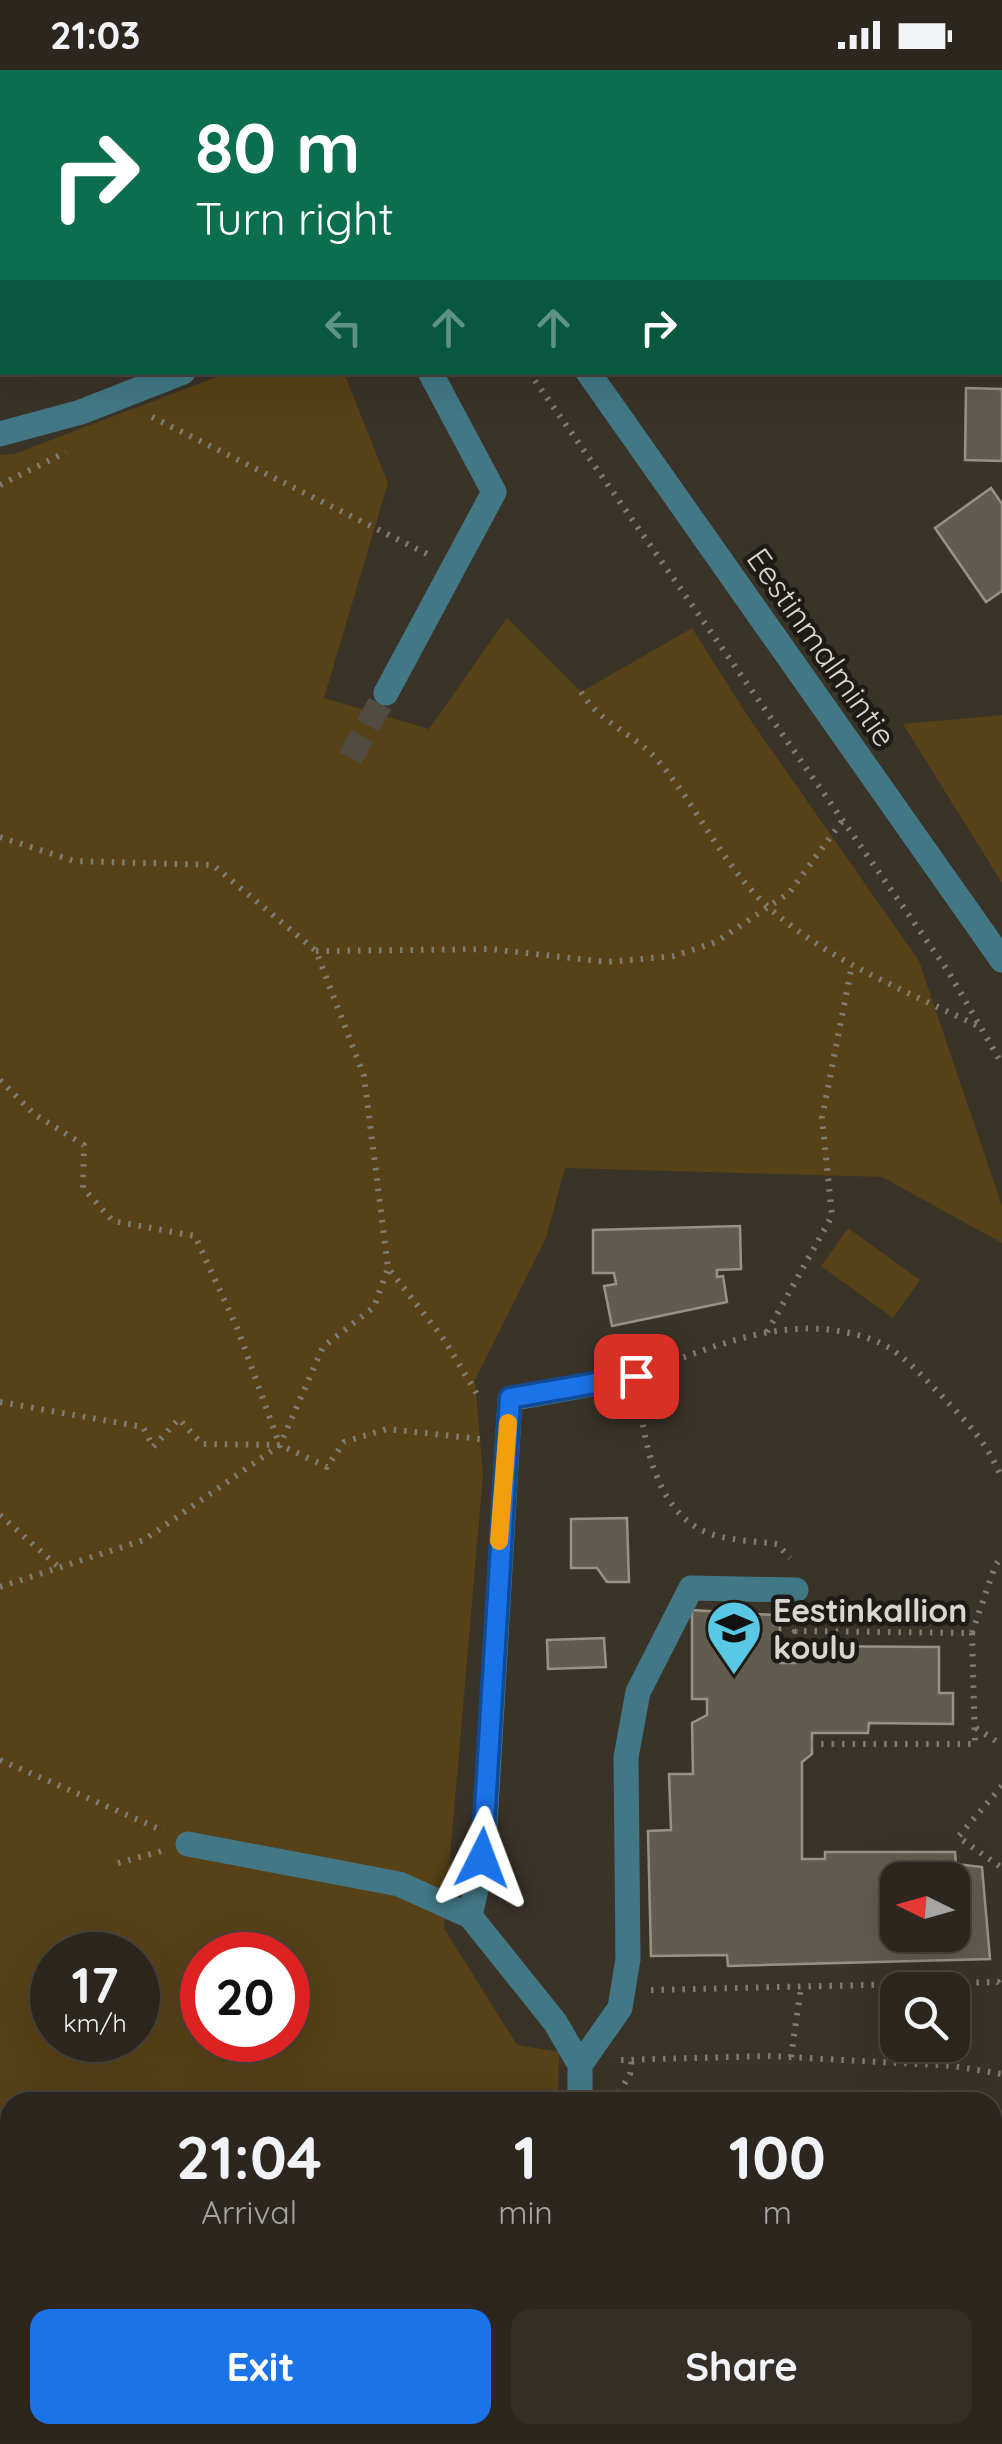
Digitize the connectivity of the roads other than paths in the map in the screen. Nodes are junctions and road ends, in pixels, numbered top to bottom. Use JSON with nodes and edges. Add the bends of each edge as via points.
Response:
{"nodes":[{"id":1,"x":175,"y":375,"type":"edge"},
{"id":2,"x":432,"y":375,"type":"edge"},
{"id":3,"x":590,"y":375,"type":"edge"},
{"id":4,"x":0,"y":434,"type":"edge"},
{"id":5,"x":386,"y":693,"type":"tunnel mouth"},
{"id":6,"x":1002,"y":960,"type":"edge"},
{"id":7,"x":636,"y":1376,"type":"road end"},
{"id":8,"x":796,"y":1590,"type":"road end"},
{"id":9,"x":188,"y":1844,"type":"road end"},
{"id":10,"x":470,"y":1916,"type":"junction"},
{"id":11,"x":580,"y":2065,"type":"junction"},
{"id":12,"x":580,"y":2092,"type":"edge"}],
"edges":[{"from":1,"to":4,"type":"street"},
{"from":2,"to":5,"type":"street","via":[[494,492]]},
{"from":3,"to":6,"type":"street","name":"Eestinmalmintie"},
{"from":7,"to":10,"type":"street","via":[[510,1398],[482,1858]]},
{"from":8,"to":11,"type":"street","via":[[692,1588],[638,1692],[626,1756],[628,1959],[620,2008]]},
{"from":9,"to":10,"type":"street","via":[[399,1884]]},
{"from":10,"to":11,"type":"street","via":[[555,2022]]},
{"from":11,"to":12,"type":"street"}]}
